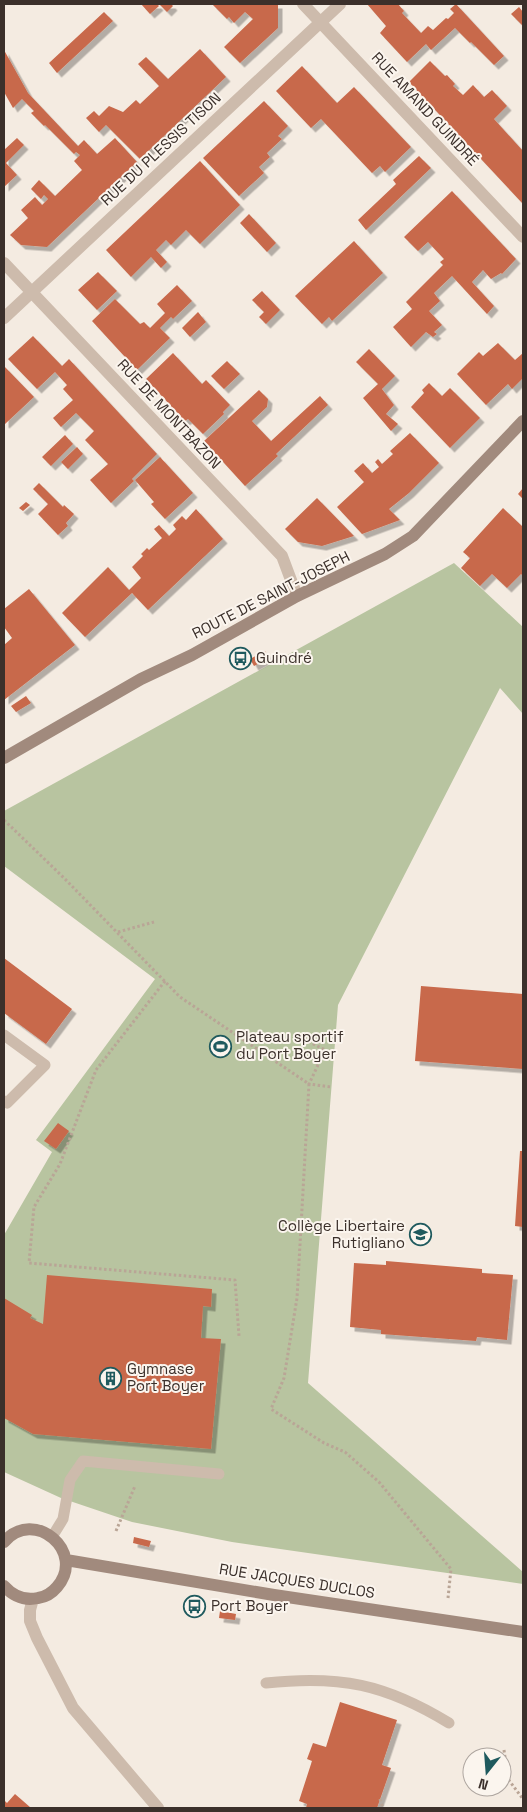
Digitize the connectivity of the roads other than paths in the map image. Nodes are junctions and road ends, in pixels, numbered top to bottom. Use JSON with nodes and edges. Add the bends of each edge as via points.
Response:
{"nodes":[{"id":1,"x":303,"y":4,"type":"edge"},
{"id":2,"x":340,"y":4,"type":"edge"},
{"id":3,"x":321,"y":22,"type":"junction"},
{"id":4,"x":523,"y":237,"type":"edge"},
{"id":5,"x":4,"y":263,"type":"edge"},
{"id":6,"x":31,"y":292,"type":"junction"},
{"id":7,"x":4,"y":318,"type":"edge"},
{"id":8,"x":523,"y":420,"type":"edge"},
{"id":9,"x":298,"y":596,"type":"junction"},
{"id":10,"x":4,"y":758,"type":"edge"},
{"id":11,"x":4,"y":1035,"type":"edge"},
{"id":12,"x":4,"y":1101,"type":"edge"},
{"id":13,"x":219,"y":1474,"type":"dead end"},
{"id":14,"x":9,"y":1533,"type":"edge"},
{"id":15,"x":52,"y":1537,"type":"junction"},
{"id":16,"x":4,"y":1542,"type":"edge"},
{"id":17,"x":66,"y":1560,"type":"junction"},
{"id":18,"x":4,"y":1586,"type":"edge"},
{"id":19,"x":34,"y":1599,"type":"junction"},
{"id":20,"x":523,"y":1632,"type":"edge"},
{"id":21,"x":266,"y":1683,"type":"dead end"},
{"id":22,"x":449,"y":1723,"type":"dead end"},
{"id":23,"x":158,"y":1808,"type":"edge"}],
"edges":[{"from":1,"to":3,"type":"street","name":"RUE AMAND GUINDRÉ"},
{"from":2,"to":3,"type":"street","name":"RUE DU PLESSIS TISON"},
{"from":3,"to":4,"type":"street","name":"RUE AMAND GUINDRÉ"},
{"from":3,"to":6,"type":"street","name":"RUE DU PLESSIS TISON"},
{"from":5,"to":6,"type":"street","name":"RUE DE MONTBAZON"},
{"from":6,"to":7,"type":"street","name":"RUE DU PLESSIS TISON"},
{"from":6,"to":9,"type":"street","name":"RUE DE MONTBAZON","via":[[282,556]]},
{"from":8,"to":9,"type":"street","name":"ROUTE DE SAINT-JOSEPH","via":[[413,536],[385,554]]},
{"from":9,"to":10,"type":"street","name":"ROUTE DE SAINT-JOSEPH","via":[[192,655],[140,679]]},
{"from":11,"to":12,"type":"lane","via":[[45,1066],[7,1103]]},
{"from":13,"to":15,"type":"lane","via":[[83,1461],[70,1480],[63,1520]]},
{"from":14,"to":15,"type":"street","via":[[36,1529]]},
{"from":14,"to":16,"type":"street"},
{"from":15,"to":17,"type":"street","via":[[63,1549]]},
{"from":17,"to":19,"type":"street","via":[[61,1582],[53,1591]]},
{"from":17,"to":20,"type":"street","name":"RUE JACQUES DUCLOS"},
{"from":18,"to":19,"type":"street","via":[[19,1597]]},
{"from":19,"to":23,"type":"street","via":[[30,1621],[73,1708]]},
{"from":21,"to":22,"type":"lane","via":[[330,1680],[361,1684],[402,1698]]}]}
